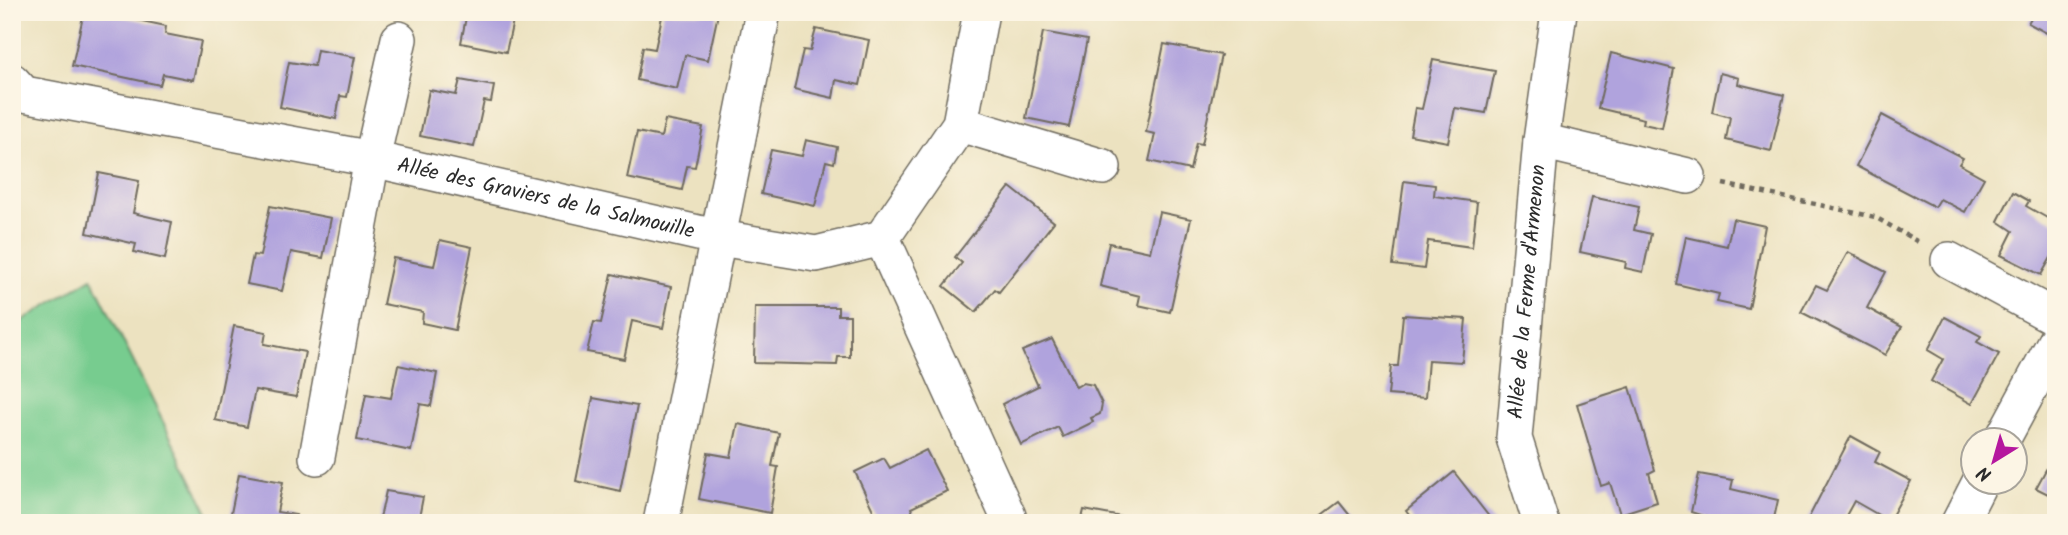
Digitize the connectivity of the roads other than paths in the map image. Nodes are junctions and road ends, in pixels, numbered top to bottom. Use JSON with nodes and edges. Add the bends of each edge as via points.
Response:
{"nodes":[{"id":1,"x":763,"y":12,"type":"edge"},
{"id":2,"x":981,"y":12,"type":"edge"},
{"id":3,"x":1559,"y":12,"type":"edge"},
{"id":4,"x":399,"y":39,"type":"dead end"},
{"id":5,"x":16,"y":92,"type":"edge"},
{"id":6,"x":960,"y":124,"type":"junction"},
{"id":7,"x":1541,"y":141,"type":"junction"},
{"id":8,"x":372,"y":159,"type":"junction"},
{"id":9,"x":1103,"y":166,"type":"dead end"},
{"id":10,"x":1688,"y":176,"type":"road end"},
{"id":11,"x":720,"y":238,"type":"junction"},
{"id":12,"x":882,"y":238,"type":"junction"},
{"id":13,"x":1949,"y":260,"type":"road end"},
{"id":14,"x":2056,"y":318,"type":"edge"},
{"id":15,"x":2056,"y":340,"type":"edge"},
{"id":16,"x":2046,"y":383,"type":"edge"},
{"id":17,"x":2014,"y":426,"type":"edge"},
{"id":18,"x":317,"y":457,"type":"dead end"},
{"id":19,"x":1973,"y":496,"type":"edge"},
{"id":20,"x":1009,"y":516,"type":"dead end"},
{"id":21,"x":661,"y":523,"type":"edge"},
{"id":22,"x":1541,"y":523,"type":"edge"},
{"id":23,"x":1959,"y":523,"type":"edge"}],
"edges":[{"from":1,"to":11,"type":"street","name":"Allée des Graviers de la Salmouille"},
{"from":2,"to":6,"type":"street"},
{"from":3,"to":7,"type":"street","name":"Allée de la Ferme d'Armenon"},
{"from":4,"to":8,"type":"street","name":"Allée des Graviers de la Salmouille"},
{"from":5,"to":8,"type":"street","name":"Allée des Graviers de la Salmouille"},
{"from":6,"to":9,"type":"street"},
{"from":6,"to":12,"type":"street"},
{"from":7,"to":10,"type":"street","name":"Allée de la Ferme d'Armenon"},
{"from":7,"to":22,"type":"street","name":"Allée de la Ferme d'Armenon","via":[[1514,438]]},
{"from":8,"to":11,"type":"street","name":"Allée des Graviers de la Salmouille"},
{"from":8,"to":18,"type":"street","name":"Allée des Graviers de la Salmouille"},
{"from":11,"to":12,"type":"street","name":"Allée des Graviers de la Salmouille","via":[[816,254]]},
{"from":11,"to":21,"type":"street","name":"Allée des Graviers de la Salmouille"},
{"from":12,"to":20,"type":"street"},
{"from":13,"to":14,"type":"street"},
{"from":15,"to":16,"type":"street"},
{"from":16,"to":17,"type":"street"},
{"from":19,"to":23,"type":"street"}]}
